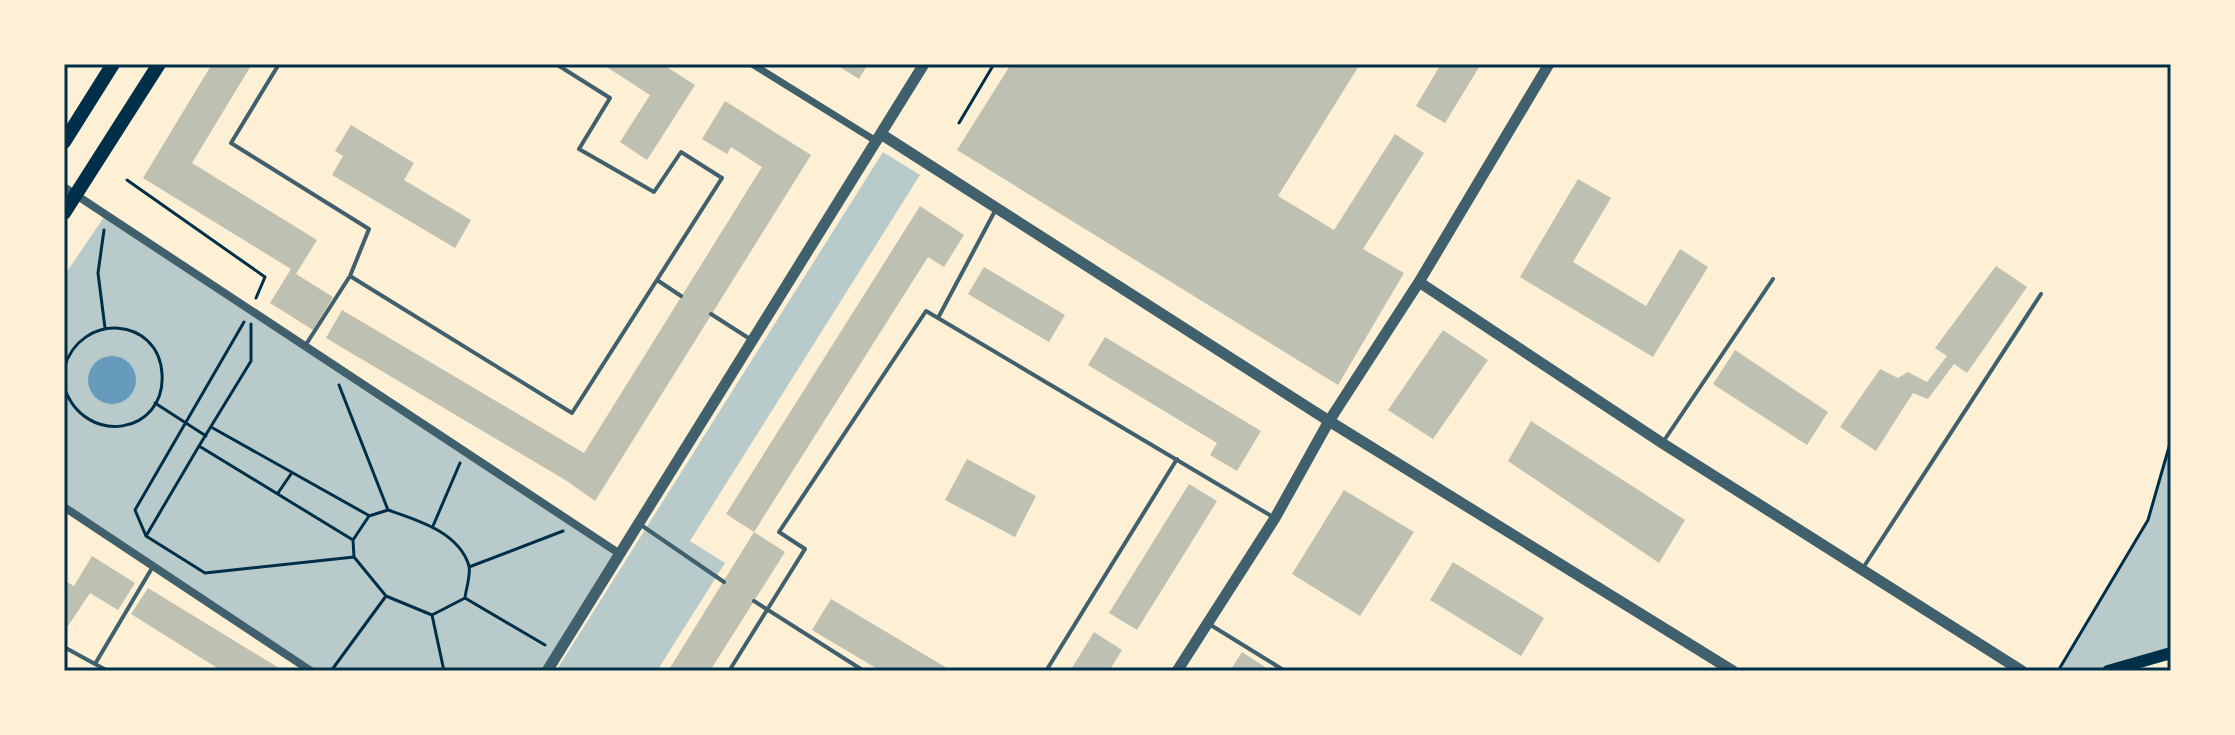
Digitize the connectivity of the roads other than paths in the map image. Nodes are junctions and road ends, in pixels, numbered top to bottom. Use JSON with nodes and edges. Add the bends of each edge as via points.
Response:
{"nodes":[{"id":1,"x":113,"y":64,"type":"edge"},
{"id":2,"x":159,"y":64,"type":"edge"},
{"id":3,"x":556,"y":64,"type":"edge"},
{"id":4,"x":752,"y":64,"type":"edge"},
{"id":5,"x":924,"y":64,"type":"edge"},
{"id":6,"x":1549,"y":64,"type":"edge"},
{"id":7,"x":276,"y":65,"type":"edge"},
{"id":8,"x":878,"y":137,"type":"junction"},
{"id":9,"x":64,"y":142,"type":"edge"},
{"id":10,"x":70,"y":190,"type":"edge"},
{"id":11,"x":997,"y":207,"type":"junction"},
{"id":12,"x":64,"y":213,"type":"edge"},
{"id":13,"x":350,"y":276,"type":"junction"},
{"id":14,"x":1773,"y":279,"type":"dead end"},
{"id":15,"x":657,"y":280,"type":"junction"},
{"id":16,"x":1419,"y":282,"type":"junction"},
{"id":17,"x":2041,"y":294,"type":"dead end"},
{"id":18,"x":681,"y":296,"type":"dead end"},
{"id":19,"x":711,"y":314,"type":"dead end"},
{"id":20,"x":938,"y":318,"type":"junction"},
{"id":21,"x":752,"y":340,"type":"junction"},
{"id":22,"x":305,"y":346,"type":"junction"},
{"id":23,"x":1329,"y":421,"type":"junction"},
{"id":24,"x":1662,"y":443,"type":"junction"},
{"id":25,"x":1177,"y":459,"type":"junction"},
{"id":26,"x":64,"y":507,"type":"edge"},
{"id":27,"x":1275,"y":518,"type":"junction"},
{"id":28,"x":639,"y":524,"type":"junction"},
{"id":29,"x":620,"y":554,"type":"junction"},
{"id":30,"x":153,"y":566,"type":"junction"},
{"id":31,"x":1862,"y":570,"type":"junction"},
{"id":32,"x":724,"y":582,"type":"dead end"},
{"id":33,"x":754,"y":601,"type":"dead end"},
{"id":34,"x":768,"y":610,"type":"junction"},
{"id":35,"x":1207,"y":623,"type":"junction"},
{"id":36,"x":64,"y":647,"type":"edge"},
{"id":37,"x":2171,"y":653,"type":"edge"},
{"id":38,"x":95,"y":664,"type":"junction"},
{"id":39,"x":108,"y":671,"type":"edge"},
{"id":40,"x":311,"y":671,"type":"edge"},
{"id":41,"x":547,"y":671,"type":"edge"},
{"id":42,"x":729,"y":671,"type":"edge"},
{"id":43,"x":864,"y":671,"type":"edge"},
{"id":44,"x":1046,"y":671,"type":"edge"},
{"id":45,"x":1177,"y":671,"type":"edge"},
{"id":46,"x":1285,"y":671,"type":"edge"},
{"id":47,"x":1733,"y":671,"type":"edge"},
{"id":48,"x":2022,"y":671,"type":"edge"},
{"id":49,"x":2108,"y":671,"type":"edge"}],
"edges":[{"from":1,"to":9,"type":"main road"},
{"from":2,"to":10,"type":"main road"},
{"from":3,"to":15,"type":"lane","via":[[610,98],[579,149],[654,192],[681,152],[722,178]]},
{"from":4,"to":8,"type":"street"},
{"from":5,"to":8,"type":"street"},
{"from":6,"to":16,"type":"street"},
{"from":7,"to":13,"type":"lane","via":[[231,143],[369,229]]},
{"from":8,"to":11,"type":"street"},
{"from":8,"to":21,"type":"street"},
{"from":10,"to":12,"type":"main road"},
{"from":10,"to":22,"type":"street"},
{"from":11,"to":20,"type":"lane"},
{"from":11,"to":23,"type":"street"},
{"from":13,"to":15,"type":"lane","via":[[572,413]]},
{"from":13,"to":22,"type":"lane"},
{"from":14,"to":24,"type":"lane"},
{"from":15,"to":18,"type":"lane"},
{"from":16,"to":23,"type":"street"},
{"from":16,"to":24,"type":"street"},
{"from":17,"to":31,"type":"lane"},
{"from":19,"to":21,"type":"lane"},
{"from":20,"to":25,"type":"lane"},
{"from":20,"to":34,"type":"lane","via":[[926,311],[779,532],[805,549]]},
{"from":21,"to":28,"type":"street"},
{"from":22,"to":29,"type":"street"},
{"from":23,"to":27,"type":"street"},
{"from":23,"to":47,"type":"street"},
{"from":24,"to":31,"type":"street"},
{"from":25,"to":27,"type":"lane"},
{"from":25,"to":44,"type":"lane"},
{"from":26,"to":30,"type":"street"},
{"from":27,"to":35,"type":"street"},
{"from":28,"to":29,"type":"street"},
{"from":28,"to":32,"type":"lane"},
{"from":29,"to":41,"type":"street"},
{"from":30,"to":38,"type":"lane"},
{"from":30,"to":40,"type":"street"},
{"from":31,"to":48,"type":"street"},
{"from":33,"to":34,"type":"lane"},
{"from":34,"to":42,"type":"lane"},
{"from":34,"to":43,"type":"lane"},
{"from":35,"to":45,"type":"street"},
{"from":35,"to":46,"type":"lane"},
{"from":36,"to":38,"type":"lane"},
{"from":37,"to":49,"type":"main road"},
{"from":38,"to":39,"type":"lane"}]}
